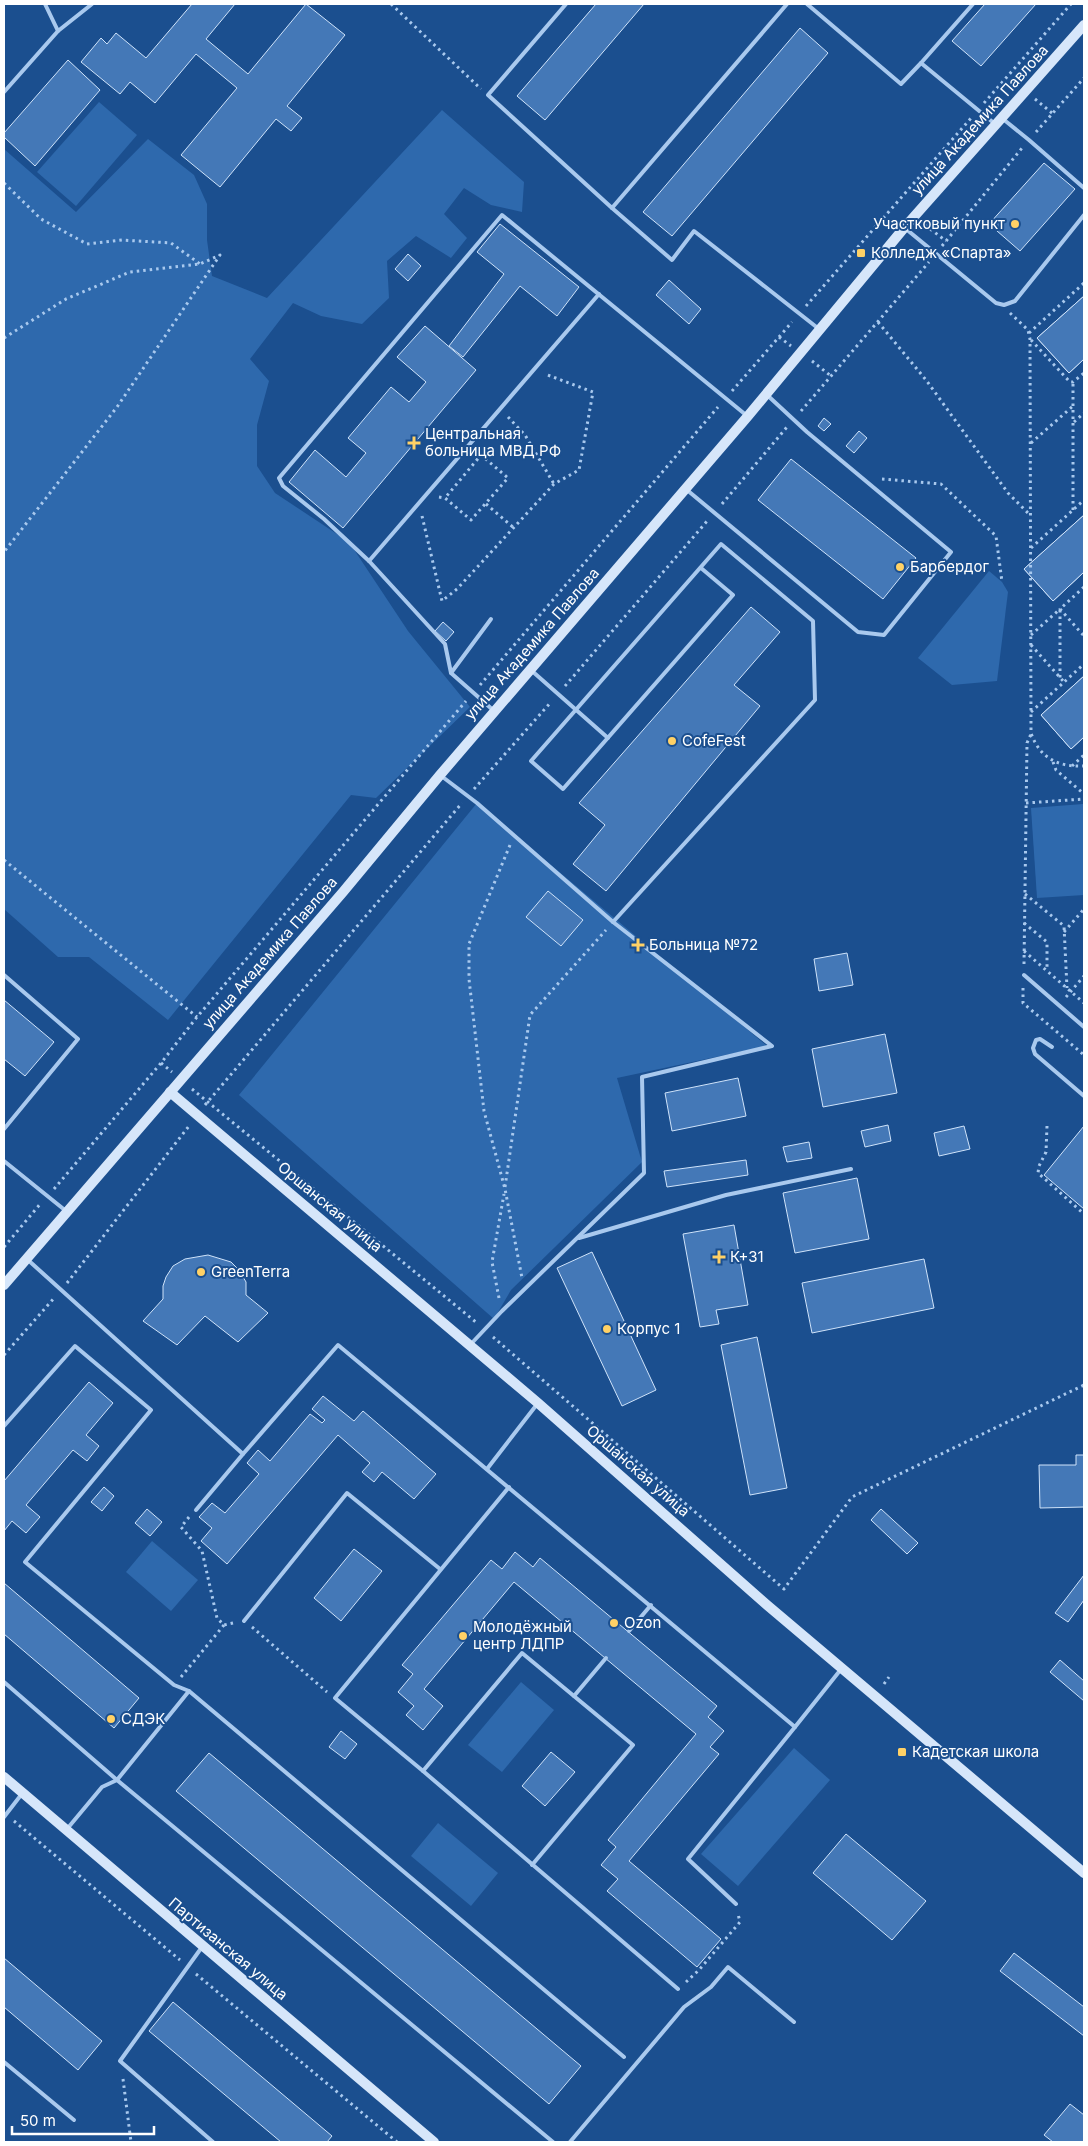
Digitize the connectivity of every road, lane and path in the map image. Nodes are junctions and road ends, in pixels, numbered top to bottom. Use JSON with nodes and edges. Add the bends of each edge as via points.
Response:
{"nodes":[{"id":1,"x":45,"y":4,"type":"edge"},
{"id":2,"x":92,"y":4,"type":"edge"},
{"id":3,"x":391,"y":4,"type":"edge"},
{"id":4,"x":566,"y":4,"type":"edge"},
{"id":5,"x":787,"y":4,"type":"edge"},
{"id":6,"x":807,"y":4,"type":"edge"},
{"id":7,"x":973,"y":4,"type":"edge"},
{"id":8,"x":1071,"y":4,"type":"edge"},
{"id":9,"x":1084,"y":25,"type":"edge"},
{"id":10,"x":58,"y":31,"type":"junction"},
{"id":11,"x":921,"y":63,"type":"junction"},
{"id":12,"x":1084,"y":78,"type":"edge"},
{"id":13,"x":4,"y":92,"type":"edge"},
{"id":14,"x":488,"y":95,"type":"junction"},
{"id":15,"x":978,"y":110,"type":"junction"},
{"id":16,"x":998,"y":121,"type":"junction"},
{"id":17,"x":1029,"y":140,"type":"junction"},
{"id":18,"x":4,"y":183,"type":"edge"},
{"id":19,"x":1084,"y":188,"type":"edge"},
{"id":20,"x":612,"y":208,"type":"junction"},
{"id":21,"x":1084,"y":215,"type":"edge"},
{"id":22,"x":904,"y":228,"type":"junction"},
{"id":23,"x":935,"y":254,"type":"junction"},
{"id":24,"x":200,"y":264,"type":"junction"},
{"id":25,"x":1084,"y":284,"type":"edge"},
{"id":26,"x":599,"y":294,"type":"junction"},
{"id":27,"x":1000,"y":304,"type":"junction"},
{"id":28,"x":800,"y":312,"type":"junction"},
{"id":29,"x":878,"y":322,"type":"junction"},
{"id":30,"x":820,"y":330,"type":"junction"},
{"id":31,"x":1029,"y":333,"type":"junction"},
{"id":32,"x":4,"y":338,"type":"edge"},
{"id":33,"x":1030,"y":339,"type":"junction"},
{"id":34,"x":534,"y":370,"type":"junction"},
{"id":35,"x":1084,"y":373,"type":"edge"},
{"id":36,"x":1074,"y":382,"type":"junction"},
{"id":37,"x":766,"y":394,"type":"junction"},
{"id":38,"x":726,"y":398,"type":"junction"},
{"id":39,"x":1074,"y":405,"type":"junction"},
{"id":40,"x":500,"y":409,"type":"junction"},
{"id":41,"x":1084,"y":412,"type":"edge"},
{"id":42,"x":748,"y":416,"type":"junction"},
{"id":43,"x":794,"y":419,"type":"junction"},
{"id":44,"x":1073,"y":422,"type":"junction"},
{"id":45,"x":1030,"y":443,"type":"junction"},
{"id":46,"x":861,"y":478,"type":"junction"},
{"id":47,"x":554,"y":484,"type":"junction"},
{"id":48,"x":685,"y":488,"type":"junction"},
{"id":49,"x":1084,"y":500,"type":"edge"},
{"id":50,"x":419,"y":503,"type":"junction"},
{"id":51,"x":486,"y":504,"type":"junction"},
{"id":52,"x":1073,"y":510,"type":"junction"},
{"id":53,"x":715,"y":512,"type":"junction"},
{"id":54,"x":1030,"y":515,"type":"junction"},
{"id":55,"x":514,"y":528,"type":"junction"},
{"id":56,"x":1030,"y":548,"type":"junction"},
{"id":57,"x":4,"y":552,"type":"edge"},
{"id":58,"x":369,"y":561,"type":"junction"},
{"id":59,"x":700,"y":568,"type":"junction"},
{"id":60,"x":1002,"y":582,"type":"dead end"},
{"id":61,"x":1084,"y":587,"type":"edge"},
{"id":62,"x":1060,"y":609,"type":"junction"},
{"id":63,"x":491,"y":620,"type":"dead end"},
{"id":64,"x":1030,"y":635,"type":"junction"},
{"id":65,"x":1084,"y":636,"type":"edge"},
{"id":66,"x":1030,"y":644,"type":"junction"},
{"id":67,"x":1084,"y":664,"type":"edge"},
{"id":68,"x":530,"y":670,"type":"junction"},
{"id":69,"x":451,"y":674,"type":"junction"},
{"id":70,"x":1060,"y":678,"type":"junction"},
{"id":71,"x":1064,"y":682,"type":"junction"},
{"id":72,"x":472,"y":693,"type":"junction"},
{"id":73,"x":558,"y":695,"type":"junction"},
{"id":74,"x":575,"y":710,"type":"junction"},
{"id":75,"x":494,"y":711,"type":"junction"},
{"id":76,"x":1030,"y":712,"type":"junction"},
{"id":77,"x":1031,"y":734,"type":"junction"},
{"id":78,"x":608,"y":738,"type":"junction"},
{"id":79,"x":1084,"y":755,"type":"edge"},
{"id":80,"x":1053,"y":761,"type":"junction"},
{"id":81,"x":1072,"y":766,"type":"junction"},
{"id":82,"x":1084,"y":766,"type":"edge"},
{"id":83,"x":440,"y":775,"type":"junction"},
{"id":84,"x":1084,"y":794,"type":"edge"},
{"id":85,"x":468,"y":796,"type":"junction"},
{"id":86,"x":1084,"y":799,"type":"edge"},
{"id":87,"x":1026,"y":803,"type":"junction"},
{"id":88,"x":514,"y":835,"type":"junction"},
{"id":89,"x":4,"y":860,"type":"edge"},
{"id":90,"x":1025,"y":894,"type":"junction"},
{"id":91,"x":1084,"y":909,"type":"edge"},
{"id":92,"x":614,"y":922,"type":"junction"},
{"id":93,"x":1024,"y":923,"type":"junction"},
{"id":94,"x":1064,"y":933,"type":"junction"},
{"id":95,"x":1024,"y":951,"type":"junction"},
{"id":96,"x":1047,"y":971,"type":"junction"},
{"id":97,"x":4,"y":975,"type":"edge"},
{"id":98,"x":1024,"y":975,"type":"junction"},
{"id":99,"x":1084,"y":976,"type":"edge"},
{"id":100,"x":1067,"y":988,"type":"junction"},
{"id":101,"x":1071,"y":991,"type":"junction"},
{"id":102,"x":1084,"y":1003,"type":"edge"},
{"id":103,"x":1059,"y":1005,"type":"junction"},
{"id":104,"x":197,"y":1017,"type":"junction"},
{"id":105,"x":1084,"y":1027,"type":"edge"},
{"id":106,"x":1052,"y":1047,"type":"dead end"},
{"id":107,"x":1084,"y":1055,"type":"edge"},
{"id":108,"x":170,"y":1092,"type":"junction"},
{"id":109,"x":1084,"y":1096,"type":"edge"},
{"id":110,"x":208,"y":1102,"type":"junction"},
{"id":111,"x":198,"y":1114,"type":"junction"},
{"id":112,"x":1047,"y":1126,"type":"dead end"},
{"id":113,"x":4,"y":1129,"type":"edge"},
{"id":114,"x":4,"y":1161,"type":"edge"},
{"id":115,"x":851,"y":1169,"type":"dead end"},
{"id":116,"x":505,"y":1190,"type":"junction"},
{"id":117,"x":47,"y":1196,"type":"junction"},
{"id":118,"x":66,"y":1211,"type":"junction"},
{"id":119,"x":1084,"y":1214,"type":"edge"},
{"id":120,"x":577,"y":1239,"type":"junction"},
{"id":121,"x":4,"y":1247,"type":"edge"},
{"id":122,"x":26,"y":1258,"type":"junction"},
{"id":123,"x":4,"y":1285,"type":"edge"},
{"id":124,"x":61,"y":1290,"type":"junction"},
{"id":125,"x":525,"y":1290,"type":"junction"},
{"id":126,"x":502,"y":1311,"type":"junction"},
{"id":127,"x":485,"y":1330,"type":"junction"},
{"id":128,"x":470,"y":1345,"type":"junction"},
{"id":129,"x":4,"y":1355,"type":"edge"},
{"id":130,"x":1084,"y":1385,"type":"edge"},
{"id":131,"x":538,"y":1403,"type":"junction"},
{"id":132,"x":4,"y":1426,"type":"edge"},
{"id":133,"x":243,"y":1454,"type":"junction"},
{"id":134,"x":487,"y":1469,"type":"junction"},
{"id":135,"x":509,"y":1487,"type":"junction"},
{"id":136,"x":196,"y":1510,"type":"dead end"},
{"id":137,"x":440,"y":1569,"type":"junction"},
{"id":138,"x":651,"y":1606,"type":"junction"},
{"id":139,"x":244,"y":1621,"type":"dead end"},
{"id":140,"x":224,"y":1626,"type":"dead end"},
{"id":141,"x":629,"y":1632,"type":"dead end"},
{"id":142,"x":606,"y":1658,"type":"dead end"},
{"id":143,"x":842,"y":1668,"type":"junction"},
{"id":144,"x":889,"y":1677,"type":"dead end"},
{"id":145,"x":4,"y":1682,"type":"edge"},
{"id":146,"x":884,"y":1684,"type":"dead end"},
{"id":147,"x":174,"y":1685,"type":"junction"},
{"id":148,"x":189,"y":1691,"type":"junction"},
{"id":149,"x":574,"y":1696,"type":"junction"},
{"id":150,"x":795,"y":1727,"type":"junction"},
{"id":151,"x":423,"y":1771,"type":"junction"},
{"id":152,"x":4,"y":1777,"type":"edge"},
{"id":153,"x":117,"y":1780,"type":"junction"},
{"id":154,"x":23,"y":1793,"type":"junction"},
{"id":155,"x":5,"y":1815,"type":"edge"},
{"id":156,"x":66,"y":1831,"type":"junction"},
{"id":157,"x":532,"y":1865,"type":"junction"},
{"id":158,"x":1084,"y":1873,"type":"edge"},
{"id":159,"x":736,"y":1904,"type":"joint"},
{"id":160,"x":202,"y":1946,"type":"junction"},
{"id":161,"x":188,"y":1966,"type":"junction"},
{"id":162,"x":678,"y":1989,"type":"joint"},
{"id":163,"x":794,"y":2022,"type":"dead end"},
{"id":164,"x":624,"y":2057,"type":"dead end"},
{"id":165,"x":120,"y":2061,"type":"junction"},
{"id":166,"x":4,"y":2062,"type":"edge"},
{"id":167,"x":74,"y":2120,"type":"dead end"},
{"id":168,"x":131,"y":2142,"type":"edge"},
{"id":169,"x":213,"y":2142,"type":"edge"},
{"id":170,"x":397,"y":2142,"type":"edge"},
{"id":171,"x":434,"y":2142,"type":"edge"},
{"id":172,"x":553,"y":2142,"type":"edge"},
{"id":173,"x":570,"y":2142,"type":"edge"}],
"edges":[{"from":1,"to":10,"type":"lane"},
{"from":2,"to":10,"type":"lane"},
{"from":3,"to":14,"type":"path"},
{"from":4,"to":14,"type":"lane"},
{"from":5,"to":20,"type":"lane"},
{"from":6,"to":11,"type":"lane","via":[[901,84]]},
{"from":7,"to":11,"type":"lane"},
{"from":8,"to":15,"type":"path"},
{"from":9,"to":16,"type":"street","name":"улица Академика Павлова"},
{"from":10,"to":13,"type":"lane"},
{"from":11,"to":15,"type":"lane"},
{"from":12,"to":17,"type":"path"},
{"from":14,"to":20,"type":"lane"},
{"from":15,"to":16,"type":"lane"},
{"from":15,"to":28,"type":"path"},
{"from":16,"to":17,"type":"lane"},
{"from":16,"to":22,"type":"street","name":"улица Академика Павлова"},
{"from":17,"to":19,"type":"lane"},
{"from":17,"to":23,"type":"path"},
{"from":18,"to":24,"type":"path","via":[[41,219],[87,244],[122,240],[171,243]]},
{"from":20,"to":28,"type":"lane","via":[[672,260],[694,231]]},
{"from":21,"to":27,"type":"lane","via":[[1014,301]]},
{"from":22,"to":23,"type":"lane"},
{"from":22,"to":30,"type":"street","name":"улица Академика Павлова"},
{"from":23,"to":27,"type":"lane"},
{"from":23,"to":29,"type":"path"},
{"from":24,"to":32,"type":"path","via":[[130,272],[66,299]]},
{"from":24,"to":57,"type":"path","via":[[220,255],[118,407]]},
{"from":25,"to":31,"type":"path"},
{"from":26,"to":34,"type":"lane"},
{"from":26,"to":38,"type":"lane"},
{"from":26,"to":58,"type":"lane","via":[[502,215],[279,478],[283,486]]},
{"from":27,"to":31,"type":"path"},
{"from":28,"to":30,"type":"lane"},
{"from":28,"to":38,"type":"path"},
{"from":29,"to":43,"type":"path"},
{"from":29,"to":54,"type":"path","via":[[926,380],[1008,493]]},
{"from":30,"to":37,"type":"street","name":"улица Академика Павлова"},
{"from":31,"to":33,"type":"path"},
{"from":33,"to":36,"type":"path","via":[[1068,381]]},
{"from":33,"to":45,"type":"path"},
{"from":34,"to":40,"type":"lane"},
{"from":34,"to":47,"type":"path","via":[[593,392],[579,470]]},
{"from":35,"to":36,"type":"path"},
{"from":36,"to":39,"type":"path"},
{"from":37,"to":42,"type":"street","name":"улица Академика Павлова"},
{"from":37,"to":43,"type":"lane"},
{"from":38,"to":42,"type":"lane"},
{"from":38,"to":72,"type":"path"},
{"from":39,"to":44,"type":"path"},
{"from":39,"to":45,"type":"path"},
{"from":40,"to":47,"type":"path","via":[[525,435]]},
{"from":40,"to":50,"type":"lane"},
{"from":41,"to":44,"type":"path"},
{"from":42,"to":48,"type":"street","name":"улица Академика Павлова"},
{"from":43,"to":46,"type":"lane"},
{"from":43,"to":53,"type":"path"},
{"from":44,"to":52,"type":"path"},
{"from":45,"to":54,"type":"path"},
{"from":46,"to":53,"type":"lane","via":[[951,552],[884,635],[858,632]]},
{"from":46,"to":60,"type":"path","via":[[941,484],[996,536]]},
{"from":47,"to":55,"type":"path"},
{"from":48,"to":53,"type":"lane"},
{"from":48,"to":68,"type":"street","name":"улица Академика Павлова"},
{"from":49,"to":52,"type":"path"},
{"from":50,"to":55,"type":"path","via":[[442,601]]},
{"from":50,"to":58,"type":"lane"},
{"from":51,"to":51,"type":"path","via":[[471,520],[445,498],[481,455],[508,478]]},
{"from":51,"to":55,"type":"path"},
{"from":52,"to":56,"type":"path"},
{"from":53,"to":73,"type":"path"},
{"from":54,"to":56,"type":"path"},
{"from":56,"to":64,"type":"path"},
{"from":58,"to":69,"type":"lane","via":[[445,644]]},
{"from":59,"to":74,"type":"lane"},
{"from":59,"to":78,"type":"lane","via":[[733,595]]},
{"from":59,"to":92,"type":"lane","via":[[721,544],[813,621],[815,700]]},
{"from":61,"to":62,"type":"path"},
{"from":62,"to":64,"type":"path"},
{"from":62,"to":65,"type":"path"},
{"from":62,"to":70,"type":"path"},
{"from":63,"to":69,"type":"lane"},
{"from":64,"to":66,"type":"path"},
{"from":66,"to":70,"type":"path"},
{"from":66,"to":76,"type":"path"},
{"from":67,"to":71,"type":"path"},
{"from":68,"to":73,"type":"lane"},
{"from":68,"to":75,"type":"street","name":"улица Академика Павлова"},
{"from":69,"to":72,"type":"lane"},
{"from":70,"to":71,"type":"path"},
{"from":71,"to":76,"type":"path"},
{"from":72,"to":75,"type":"lane"},
{"from":72,"to":104,"type":"path"},
{"from":73,"to":74,"type":"lane"},
{"from":73,"to":85,"type":"path"},
{"from":74,"to":78,"type":"lane"},
{"from":74,"to":78,"type":"lane","via":[[531,761],[563,789]]},
{"from":75,"to":83,"type":"street","name":"улица Академика Павлова"},
{"from":76,"to":77,"type":"path"},
{"from":77,"to":80,"type":"path","via":[[1038,748]]},
{"from":77,"to":87,"type":"path","via":[[1027,743]]},
{"from":79,"to":81,"type":"path"},
{"from":80,"to":81,"type":"path"},
{"from":80,"to":84,"type":"path","via":[[1056,770]]},
{"from":81,"to":82,"type":"path"},
{"from":83,"to":85,"type":"lane"},
{"from":83,"to":108,"type":"street","name":"улица Академика Павлова"},
{"from":85,"to":88,"type":"lane"},
{"from":85,"to":110,"type":"path"},
{"from":86,"to":87,"type":"path"},
{"from":87,"to":90,"type":"path"},
{"from":88,"to":92,"type":"lane"},
{"from":88,"to":116,"type":"path","via":[[469,944],[469,979],[484,1111]]},
{"from":89,"to":104,"type":"path"},
{"from":90,"to":93,"type":"path"},
{"from":90,"to":94,"type":"path","via":[[1064,926]]},
{"from":91,"to":94,"type":"path"},
{"from":92,"to":116,"type":"path","via":[[530,1015]]},
{"from":92,"to":120,"type":"lane","via":[[772,1046],[642,1077],[644,1173]]},
{"from":93,"to":95,"type":"path"},
{"from":93,"to":96,"type":"path","via":[[1047,942]]},
{"from":94,"to":100,"type":"path"},
{"from":95,"to":96,"type":"path"},
{"from":95,"to":98,"type":"path"},
{"from":96,"to":100,"type":"path"},
{"from":97,"to":113,"type":"lane","via":[[78,1039]]},
{"from":98,"to":103,"type":"lane"},
{"from":98,"to":107,"type":"path","via":[[1023,1003]]},
{"from":99,"to":101,"type":"path"},
{"from":100,"to":101,"type":"path"},
{"from":101,"to":102,"type":"path"},
{"from":101,"to":103,"type":"path"},
{"from":103,"to":105,"type":"lane"},
{"from":104,"to":117,"type":"path"},
{"from":106,"to":109,"type":"lane","via":[[1040,1039],[1036,1040],[1033,1048],[1035,1054]]},
{"from":108,"to":111,"type":"street","name":"Оршанская улица"},
{"from":108,"to":118,"type":"street","name":"улица Академика Павлова"},
{"from":110,"to":111,"type":"path"},
{"from":110,"to":127,"type":"path"},
{"from":111,"to":124,"type":"path"},
{"from":111,"to":128,"type":"street","name":"Оршанская улица"},
{"from":112,"to":119,"type":"path","via":[[1046,1152],[1038,1173]]},
{"from":114,"to":117,"type":"lane"},
{"from":115,"to":120,"type":"lane","via":[[726,1194]]},
{"from":116,"to":125,"type":"path"},
{"from":116,"to":126,"type":"path","via":[[492,1262]]},
{"from":117,"to":118,"type":"lane"},
{"from":117,"to":121,"type":"path"},
{"from":118,"to":122,"type":"street","name":"улица Академика Павлова"},
{"from":120,"to":125,"type":"lane"},
{"from":122,"to":123,"type":"street","name":"улица Академика Павлова"},
{"from":122,"to":124,"type":"lane"},
{"from":124,"to":129,"type":"path"},
{"from":124,"to":133,"type":"lane"},
{"from":125,"to":126,"type":"lane"},
{"from":126,"to":127,"type":"lane"},
{"from":127,"to":128,"type":"lane"},
{"from":127,"to":130,"type":"path","via":[[784,1589],[852,1496]]},
{"from":128,"to":131,"type":"street","name":"Оршанская улица"},
{"from":131,"to":134,"type":"lane"},
{"from":131,"to":143,"type":"street","name":"Оршанская улица"},
{"from":132,"to":147,"type":"lane","via":[[75,1346],[151,1410],[25,1562]]},
{"from":133,"to":134,"type":"lane","via":[[338,1345]]},
{"from":133,"to":136,"type":"lane"},
{"from":134,"to":135,"type":"lane"},
{"from":135,"to":137,"type":"lane"},
{"from":135,"to":138,"type":"lane"},
{"from":137,"to":139,"type":"lane","via":[[347,1493]]},
{"from":137,"to":151,"type":"lane","via":[[335,1698]]},
{"from":138,"to":141,"type":"lane"},
{"from":138,"to":150,"type":"lane"},
{"from":140,"to":147,"type":"path"},
{"from":142,"to":149,"type":"lane"},
{"from":143,"to":150,"type":"lane"},
{"from":143,"to":158,"type":"street","name":"Оршанская улица"},
{"from":144,"to":146,"type":"path"},
{"from":145,"to":153,"type":"lane"},
{"from":147,"to":148,"type":"lane"},
{"from":148,"to":153,"type":"lane"},
{"from":148,"to":164,"type":"lane"},
{"from":149,"to":151,"type":"lane","via":[[522,1653]]},
{"from":149,"to":157,"type":"lane","via":[[633,1746]]},
{"from":150,"to":159,"type":"lane","via":[[688,1860]]},
{"from":151,"to":157,"type":"lane"},
{"from":152,"to":154,"type":"street","name":"Партизанская улица"},
{"from":153,"to":156,"type":"lane","via":[[102,1787]]},
{"from":153,"to":172,"type":"lane"},
{"from":154,"to":155,"type":"lane"},
{"from":154,"to":156,"type":"street","name":"Партизанская улица"},
{"from":155,"to":161,"type":"path"},
{"from":156,"to":160,"type":"street","name":"Партизанская улица"},
{"from":157,"to":162,"type":"lane"},
{"from":159,"to":162,"type":"path","via":[[740,1922],[699,1970]]},
{"from":160,"to":161,"type":"lane"},
{"from":160,"to":171,"type":"street","name":"Партизанская улица"},
{"from":161,"to":165,"type":"lane"},
{"from":161,"to":170,"type":"path"},
{"from":163,"to":173,"type":"lane","via":[[728,1967],[684,2008]]},
{"from":165,"to":168,"type":"path"},
{"from":165,"to":169,"type":"lane"},
{"from":166,"to":167,"type":"lane"}]}
